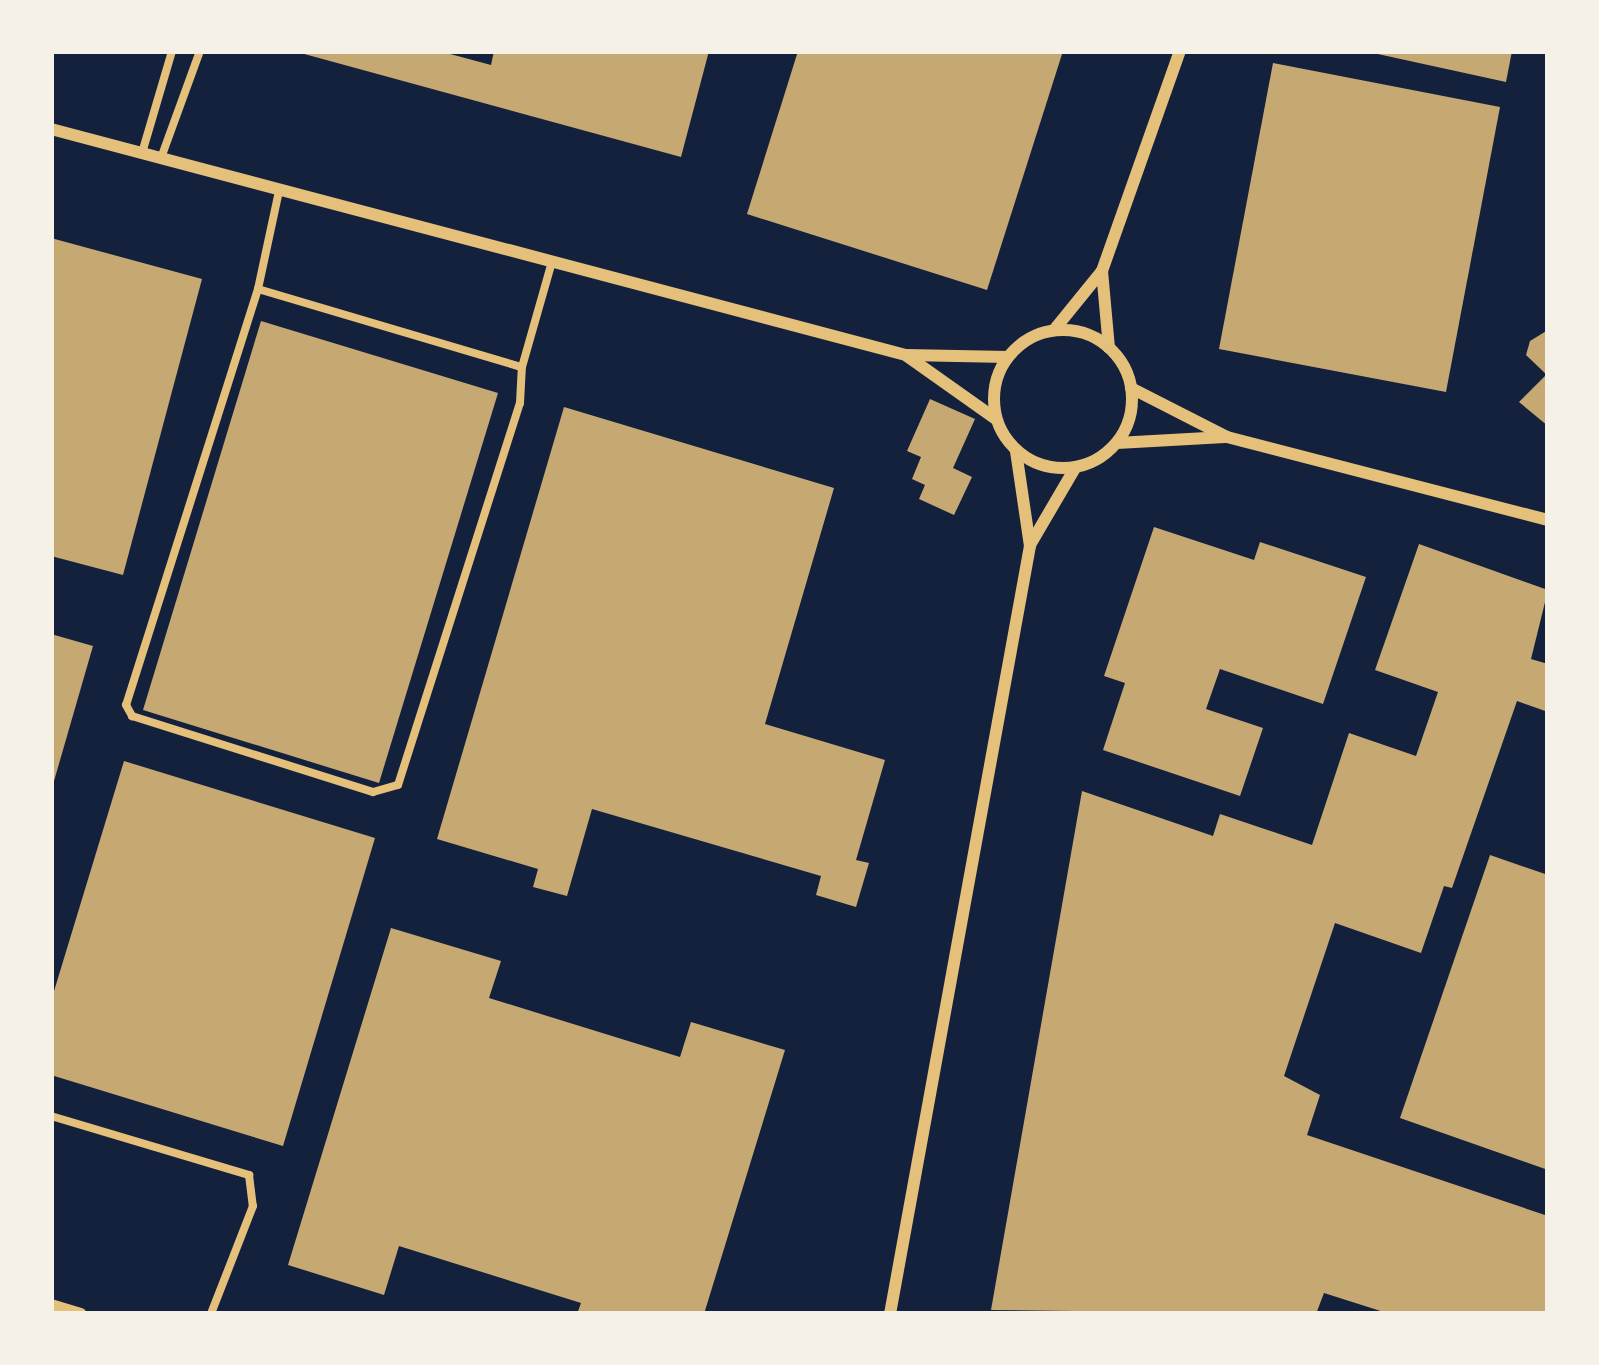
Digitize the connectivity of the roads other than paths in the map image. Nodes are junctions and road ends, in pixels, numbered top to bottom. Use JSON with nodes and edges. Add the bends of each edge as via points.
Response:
{"nodes":[{"id":1,"x":172,"y":51,"type":"edge"},
{"id":2,"x":200,"y":51,"type":"edge"},
{"id":3,"x":1180,"y":51,"type":"edge"},
{"id":4,"x":51,"y":129,"type":"edge"},
{"id":5,"x":141,"y":156,"type":"junction"},
{"id":6,"x":160,"y":160,"type":"junction"},
{"id":7,"x":278,"y":191,"type":"junction"},
{"id":8,"x":552,"y":262,"type":"junction"},
{"id":9,"x":1102,"y":272,"type":"junction"},
{"id":10,"x":258,"y":289,"type":"junction"},
{"id":11,"x":1054,"y":331,"type":"junction"},
{"id":12,"x":1109,"y":348,"type":"junction"},
{"id":13,"x":906,"y":355,"type":"junction"},
{"id":14,"x":1008,"y":357,"type":"junction"},
{"id":15,"x":522,"y":367,"type":"junction"},
{"id":16,"x":1131,"y":388,"type":"junction"},
{"id":17,"x":996,"y":419,"type":"junction"},
{"id":18,"x":1227,"y":437,"type":"junction"},
{"id":19,"x":1117,"y":443,"type":"junction"},
{"id":20,"x":1016,"y":451,"type":"junction"},
{"id":21,"x":1075,"y":468,"type":"junction"},
{"id":22,"x":1548,"y":520,"type":"edge"},
{"id":23,"x":1030,"y":546,"type":"junction"},
{"id":24,"x":51,"y":1116,"type":"edge"},
{"id":25,"x":51,"y":1305,"type":"edge"},
{"id":26,"x":81,"y":1314,"type":"edge"},
{"id":27,"x":211,"y":1314,"type":"edge"},
{"id":28,"x":890,"y":1314,"type":"edge"}],
"edges":[{"from":1,"to":5,"type":"lane"},
{"from":2,"to":6,"type":"lane"},
{"from":3,"to":9,"type":"street"},
{"from":4,"to":5,"type":"street"},
{"from":5,"to":6,"type":"street"},
{"from":6,"to":7,"type":"street"},
{"from":7,"to":8,"type":"street"},
{"from":7,"to":10,"type":"lane"},
{"from":8,"to":13,"type":"street"},
{"from":8,"to":15,"type":"lane"},
{"from":9,"to":11,"type":"street"},
{"from":9,"to":12,"type":"street"},
{"from":10,"to":15,"type":"lane"},
{"from":10,"to":15,"type":"lane","via":[[125,704],[133,716],[373,792],[398,785],[520,403]]},
{"from":11,"to":12,"type":"street"},
{"from":11,"to":14,"type":"street"},
{"from":12,"to":16,"type":"street"},
{"from":13,"to":14,"type":"street"},
{"from":13,"to":17,"type":"street"},
{"from":14,"to":17,"type":"street","via":[[993,397]]},
{"from":16,"to":18,"type":"street"},
{"from":16,"to":19,"type":"street"},
{"from":17,"to":20,"type":"street"},
{"from":18,"to":19,"type":"street"},
{"from":18,"to":22,"type":"street"},
{"from":19,"to":21,"type":"street"},
{"from":20,"to":21,"type":"street","via":[[1034,463]]},
{"from":20,"to":23,"type":"street"},
{"from":21,"to":23,"type":"street"},
{"from":23,"to":28,"type":"street"},
{"from":24,"to":27,"type":"lane","via":[[249,1175],[254,1206]]},
{"from":25,"to":26,"type":"street"}]}
